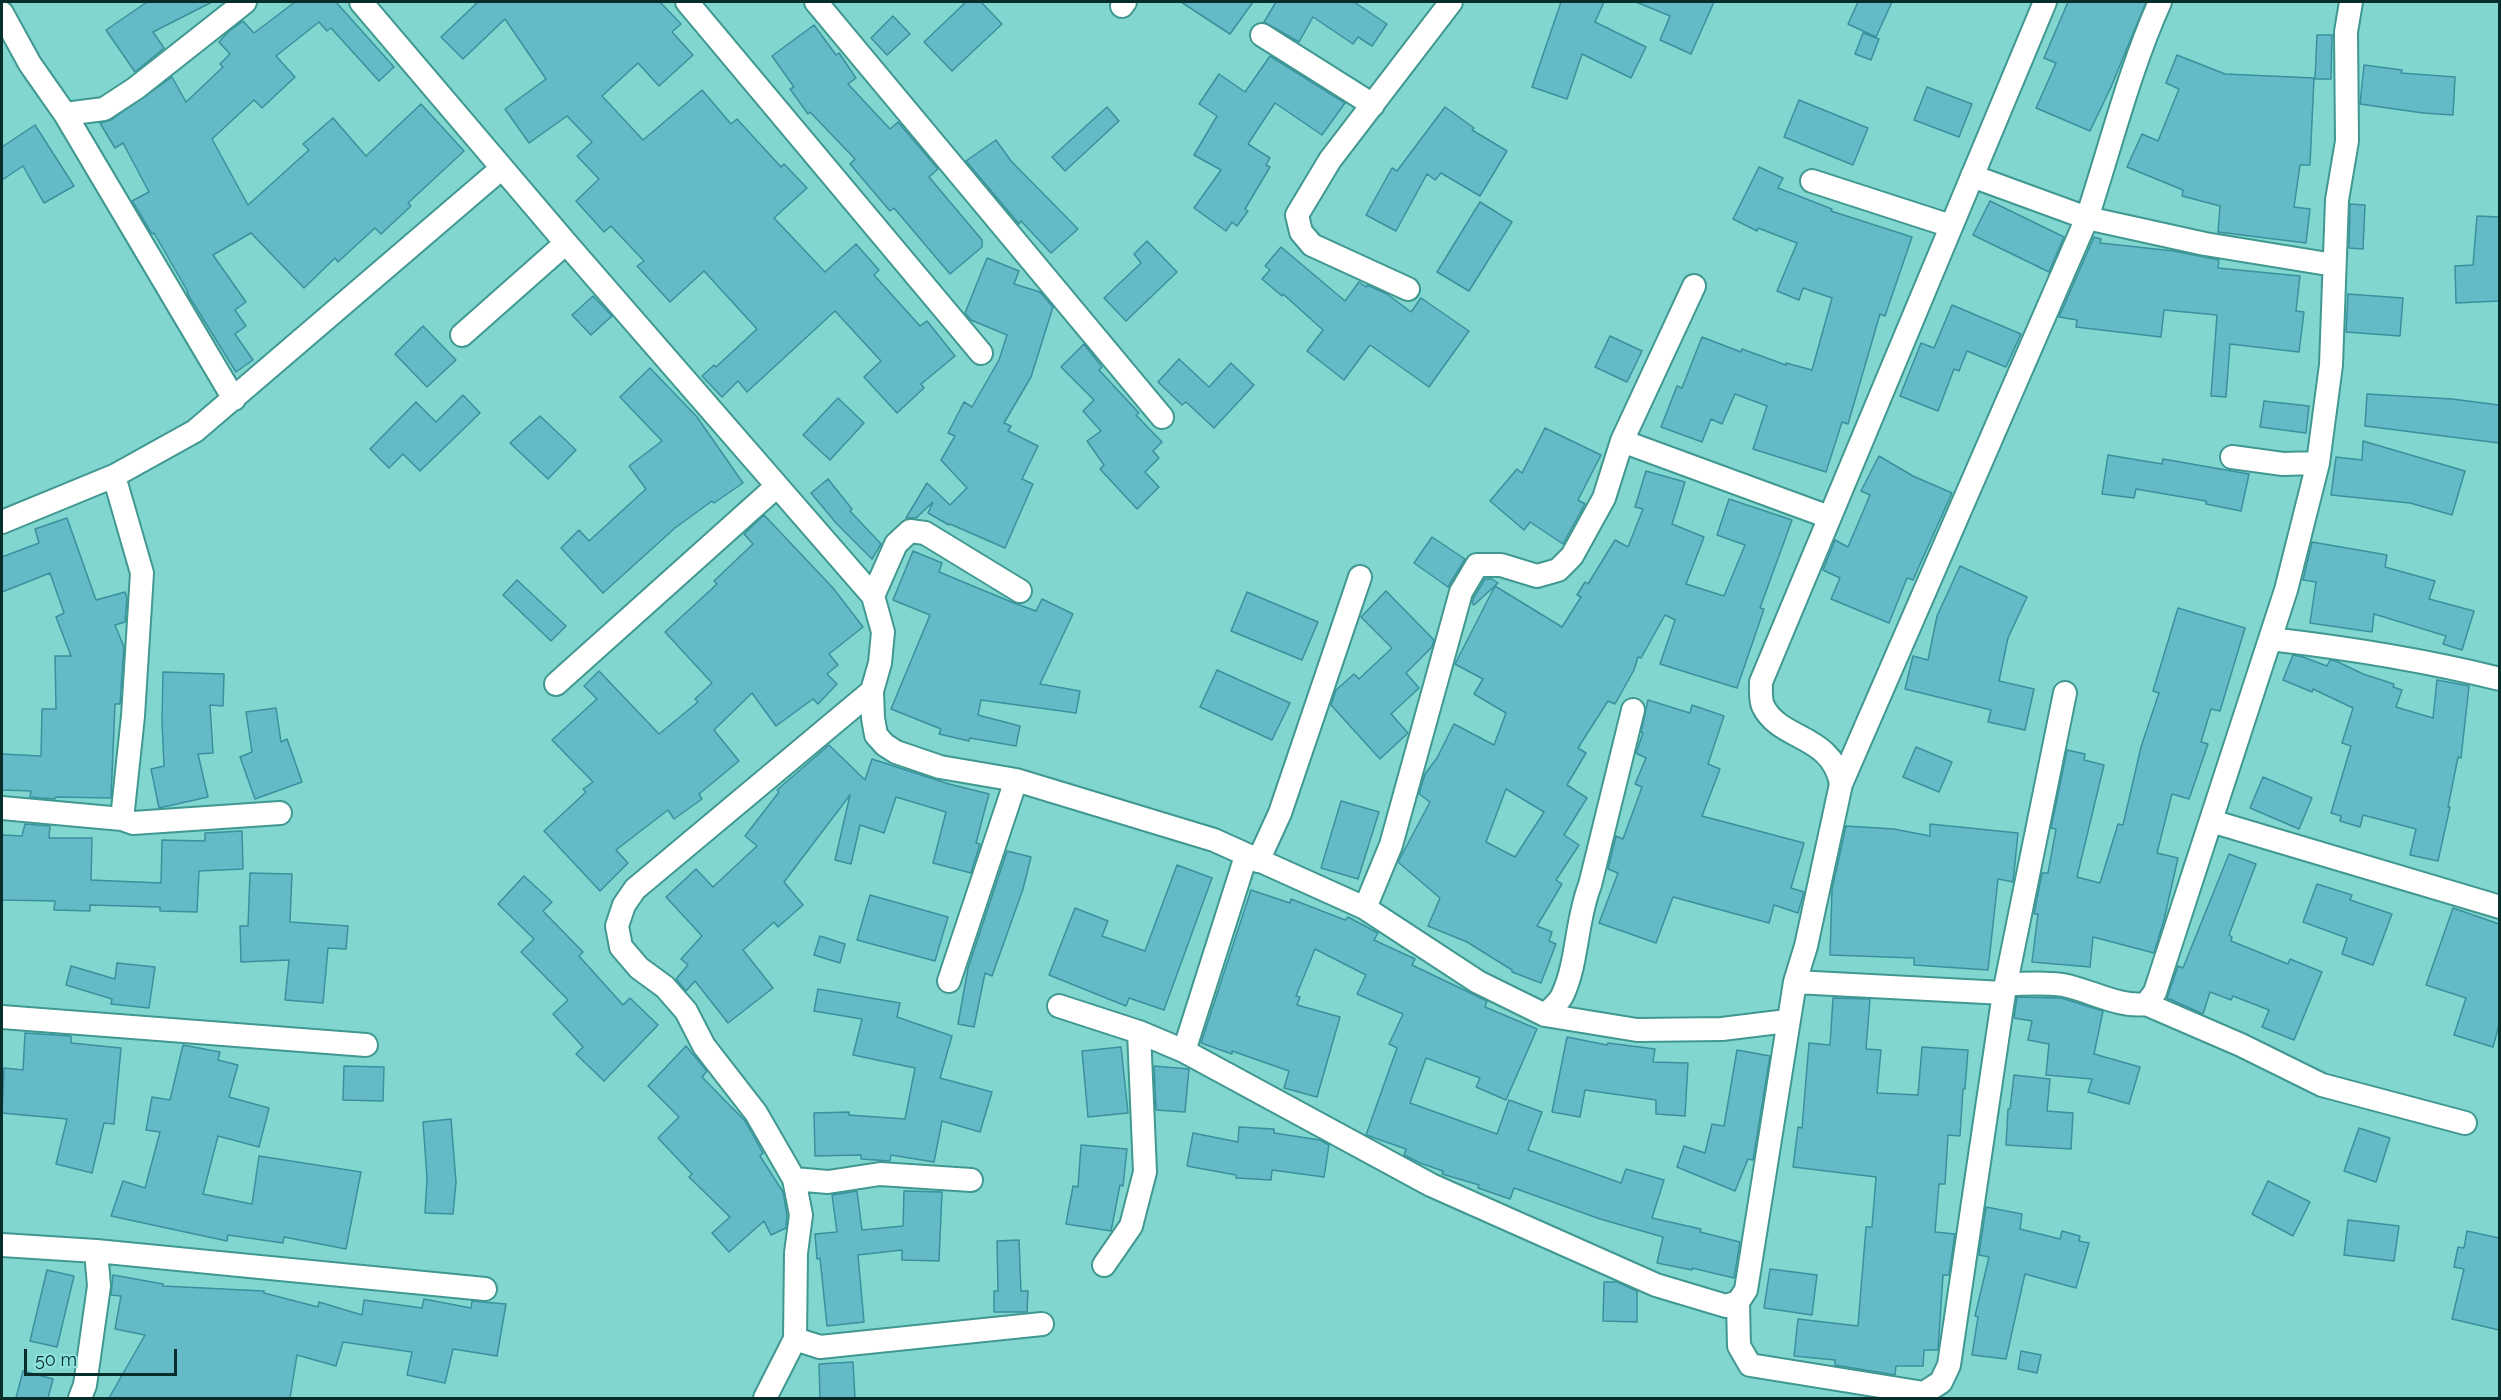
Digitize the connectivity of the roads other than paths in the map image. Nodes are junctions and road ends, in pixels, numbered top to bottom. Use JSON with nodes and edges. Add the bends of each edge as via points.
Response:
{"nodes":[{"id":1,"x":245,"y":2,"type":"edge"},
{"id":2,"x":361,"y":2,"type":"edge"},
{"id":3,"x":688,"y":2,"type":"edge"},
{"id":4,"x":816,"y":2,"type":"edge"},
{"id":5,"x":1451,"y":2,"type":"edge"},
{"id":6,"x":2045,"y":2,"type":"edge"},
{"id":7,"x":2160,"y":2,"type":"edge"},
{"id":8,"x":2351,"y":2,"type":"edge"},
{"id":9,"x":2,"y":13,"type":"edge"},
{"id":10,"x":1263,"y":35,"type":"dead end"},
{"id":11,"x":1373,"y":105,"type":"junction"},
{"id":12,"x":65,"y":114,"type":"junction"},
{"id":13,"x":502,"y":168,"type":"junction"},
{"id":14,"x":1972,"y":176,"type":"junction"},
{"id":15,"x":1812,"y":181,"type":"dead end"},
{"id":16,"x":2087,"y":218,"type":"junction"},
{"id":17,"x":1951,"y":226,"type":"junction"},
{"id":18,"x":566,"y":243,"type":"junction"},
{"id":19,"x":2334,"y":265,"type":"junction"},
{"id":20,"x":1694,"y":286,"type":"dead end"},
{"id":21,"x":1408,"y":290,"type":"dead end"},
{"id":22,"x":462,"y":335,"type":"dead end"},
{"id":23,"x":981,"y":353,"type":"dead end"},
{"id":24,"x":234,"y":399,"type":"junction"},
{"id":25,"x":1162,"y":417,"type":"dead end"},
{"id":26,"x":1622,"y":441,"type":"junction"},
{"id":27,"x":2232,"y":458,"type":"dead end"},
{"id":28,"x":2318,"y":463,"type":"junction"},
{"id":29,"x":114,"y":476,"type":"junction"},
{"id":30,"x":777,"y":486,"type":"junction"},
{"id":31,"x":1829,"y":517,"type":"junction"},
{"id":32,"x":2,"y":522,"type":"edge"},
{"id":33,"x":1360,"y":577,"type":"dead end"},
{"id":34,"x":1020,"y":591,"type":"dead end"},
{"id":35,"x":873,"y":596,"type":"junction"},
{"id":36,"x":2270,"y":639,"type":"junction"},
{"id":37,"x":2499,"y":679,"type":"edge"},
{"id":38,"x":556,"y":684,"type":"dead end"},
{"id":39,"x":872,"y":691,"type":"junction"},
{"id":40,"x":2065,"y":693,"type":"dead end"},
{"id":41,"x":1633,"y":710,"type":"dead end"},
{"id":42,"x":1016,"y":780,"type":"junction"},
{"id":43,"x":1841,"y":784,"type":"junction"},
{"id":44,"x":2,"y":807,"type":"edge"},
{"id":45,"x":280,"y":813,"type":"dead end"},
{"id":46,"x":122,"y":819,"type":"junction"},
{"id":47,"x":2211,"y":821,"type":"junction"},
{"id":48,"x":1252,"y":858,"type":"junction"},
{"id":49,"x":2499,"y":907,"type":"edge"},
{"id":50,"x":1365,"y":908,"type":"junction"},
{"id":51,"x":949,"y":981,"type":"dead end"},
{"id":52,"x":1795,"y":982,"type":"junction"},
{"id":53,"x":2005,"y":989,"type":"junction"},
{"id":54,"x":2146,"y":1004,"type":"junction"},
{"id":55,"x":1059,"y":1006,"type":"dead end"},
{"id":56,"x":1545,"y":1015,"type":"junction"},
{"id":57,"x":2,"y":1017,"type":"edge"},
{"id":58,"x":1787,"y":1021,"type":"junction"},
{"id":59,"x":1139,"y":1032,"type":"junction"},
{"id":60,"x":366,"y":1045,"type":"dead end"},
{"id":61,"x":1184,"y":1051,"type":"junction"},
{"id":62,"x":2465,"y":1123,"type":"dead end"},
{"id":63,"x":794,"y":1179,"type":"junction"},
{"id":64,"x":971,"y":1180,"type":"dead end"},
{"id":65,"x":2,"y":1245,"type":"edge"},
{"id":66,"x":96,"y":1251,"type":"junction"},
{"id":67,"x":1104,"y":1265,"type":"dead end"},
{"id":68,"x":485,"y":1289,"type":"dead end"},
{"id":69,"x":1738,"y":1302,"type":"junction"},
{"id":70,"x":1042,"y":1324,"type":"dead end"},
{"id":71,"x":795,"y":1339,"type":"junction"},
{"id":72,"x":80,"y":1398,"type":"edge"},
{"id":73,"x":765,"y":1398,"type":"edge"}],
"edges":[{"from":1,"to":12,"type":"street","via":[[104,109]]},
{"from":2,"to":13,"type":"street"},
{"from":3,"to":23,"type":"street"},
{"from":4,"to":25,"type":"street"},
{"from":5,"to":11,"type":"street"},
{"from":6,"to":14,"type":"street"},
{"from":7,"to":16,"type":"street","via":[[2128,82]]},
{"from":8,"to":19,"type":"street","via":[[2346,32],[2347,141],[2337,200]]},
{"from":9,"to":12,"type":"street","via":[[30,64]]},
{"from":10,"to":11,"type":"street"},
{"from":11,"to":21,"type":"street","via":[[1330,160],[1297,216],[1301,232],[1312,245]]},
{"from":12,"to":24,"type":"street"},
{"from":13,"to":18,"type":"street"},
{"from":13,"to":24,"type":"street"},
{"from":14,"to":16,"type":"street"},
{"from":14,"to":17,"type":"street"},
{"from":15,"to":17,"type":"street"},
{"from":16,"to":19,"type":"street","via":[[2205,244]]},
{"from":16,"to":43,"type":"street"},
{"from":17,"to":31,"type":"street"},
{"from":18,"to":22,"type":"street"},
{"from":18,"to":30,"type":"street"},
{"from":19,"to":28,"type":"street","via":[[2331,365]]},
{"from":20,"to":26,"type":"street"},
{"from":24,"to":29,"type":"street","via":[[195,431]]},
{"from":26,"to":31,"type":"street"},
{"from":26,"to":50,"type":"street","via":[[1604,498],[1572,555],[1558,570],[1537,576],[1501,565],[1477,565],[1461,592],[1391,845]]},
{"from":27,"to":28,"type":"street","via":[[2283,464]]},
{"from":28,"to":36,"type":"street"},
{"from":29,"to":32,"type":"street"},
{"from":29,"to":46,"type":"street","via":[[142,573]]},
{"from":30,"to":35,"type":"street"},
{"from":30,"to":38,"type":"street"},
{"from":31,"to":43,"type":"street","via":[[1761,682],[1762,704],[1772,719],[1832,759]]},
{"from":33,"to":48,"type":"street","via":[[1280,813]]},
{"from":34,"to":35,"type":"street","via":[[925,533],[910,531],[897,544]]},
{"from":35,"to":39,"type":"street","via":[[883,632]]},
{"from":36,"to":37,"type":"street","via":[[2368,651]]},
{"from":36,"to":47,"type":"street"},
{"from":39,"to":42,"type":"street","via":[[876,735],[896,752],[940,766]]},
{"from":39,"to":63,"type":"street","via":[[635,889],[617,926],[621,947],[686,1011],[704,1046],[756,1113]]},
{"from":40,"to":53,"type":"street"},
{"from":41,"to":56,"type":"street","via":[[1581,908],[1570,973],[1563,996]]},
{"from":42,"to":48,"type":"street","via":[[1214,840]]},
{"from":42,"to":51,"type":"street"},
{"from":43,"to":52,"type":"street"},
{"from":44,"to":46,"type":"street"},
{"from":45,"to":46,"type":"street","via":[[133,823]]},
{"from":47,"to":49,"type":"street"},
{"from":47,"to":54,"type":"street","via":[[2155,992]]},
{"from":48,"to":50,"type":"street"},
{"from":48,"to":61,"type":"street"},
{"from":50,"to":56,"type":"street","via":[[1478,982]]},
{"from":52,"to":53,"type":"street"},
{"from":52,"to":58,"type":"street"},
{"from":53,"to":54,"type":"street","via":[[2060,985],[2133,1006]]},
{"from":53,"to":69,"type":"street","via":[[1948,1365],[1941,1382],[1924,1394],[1750,1365],[1739,1346]]},
{"from":54,"to":62,"type":"street","via":[[2322,1085]]},
{"from":55,"to":59,"type":"street"},
{"from":56,"to":58,"type":"street","via":[[1637,1030],[1722,1029]]},
{"from":57,"to":60,"type":"street"},
{"from":58,"to":69,"type":"street","via":[[1746,1290]]},
{"from":59,"to":61,"type":"street"},
{"from":59,"to":67,"type":"street","via":[[1145,1172],[1131,1226]]},
{"from":61,"to":69,"type":"street","via":[[1431,1185],[1656,1285],[1726,1306]]},
{"from":63,"to":64,"type":"street","via":[[828,1182],[880,1174]]},
{"from":63,"to":71,"type":"street","via":[[801,1215],[796,1253]]},
{"from":65,"to":66,"type":"street"},
{"from":66,"to":68,"type":"street"},
{"from":66,"to":72,"type":"street","via":[[99,1286],[86,1385]]},
{"from":70,"to":71,"type":"street","via":[[820,1347]]},
{"from":71,"to":73,"type":"street"}]}
